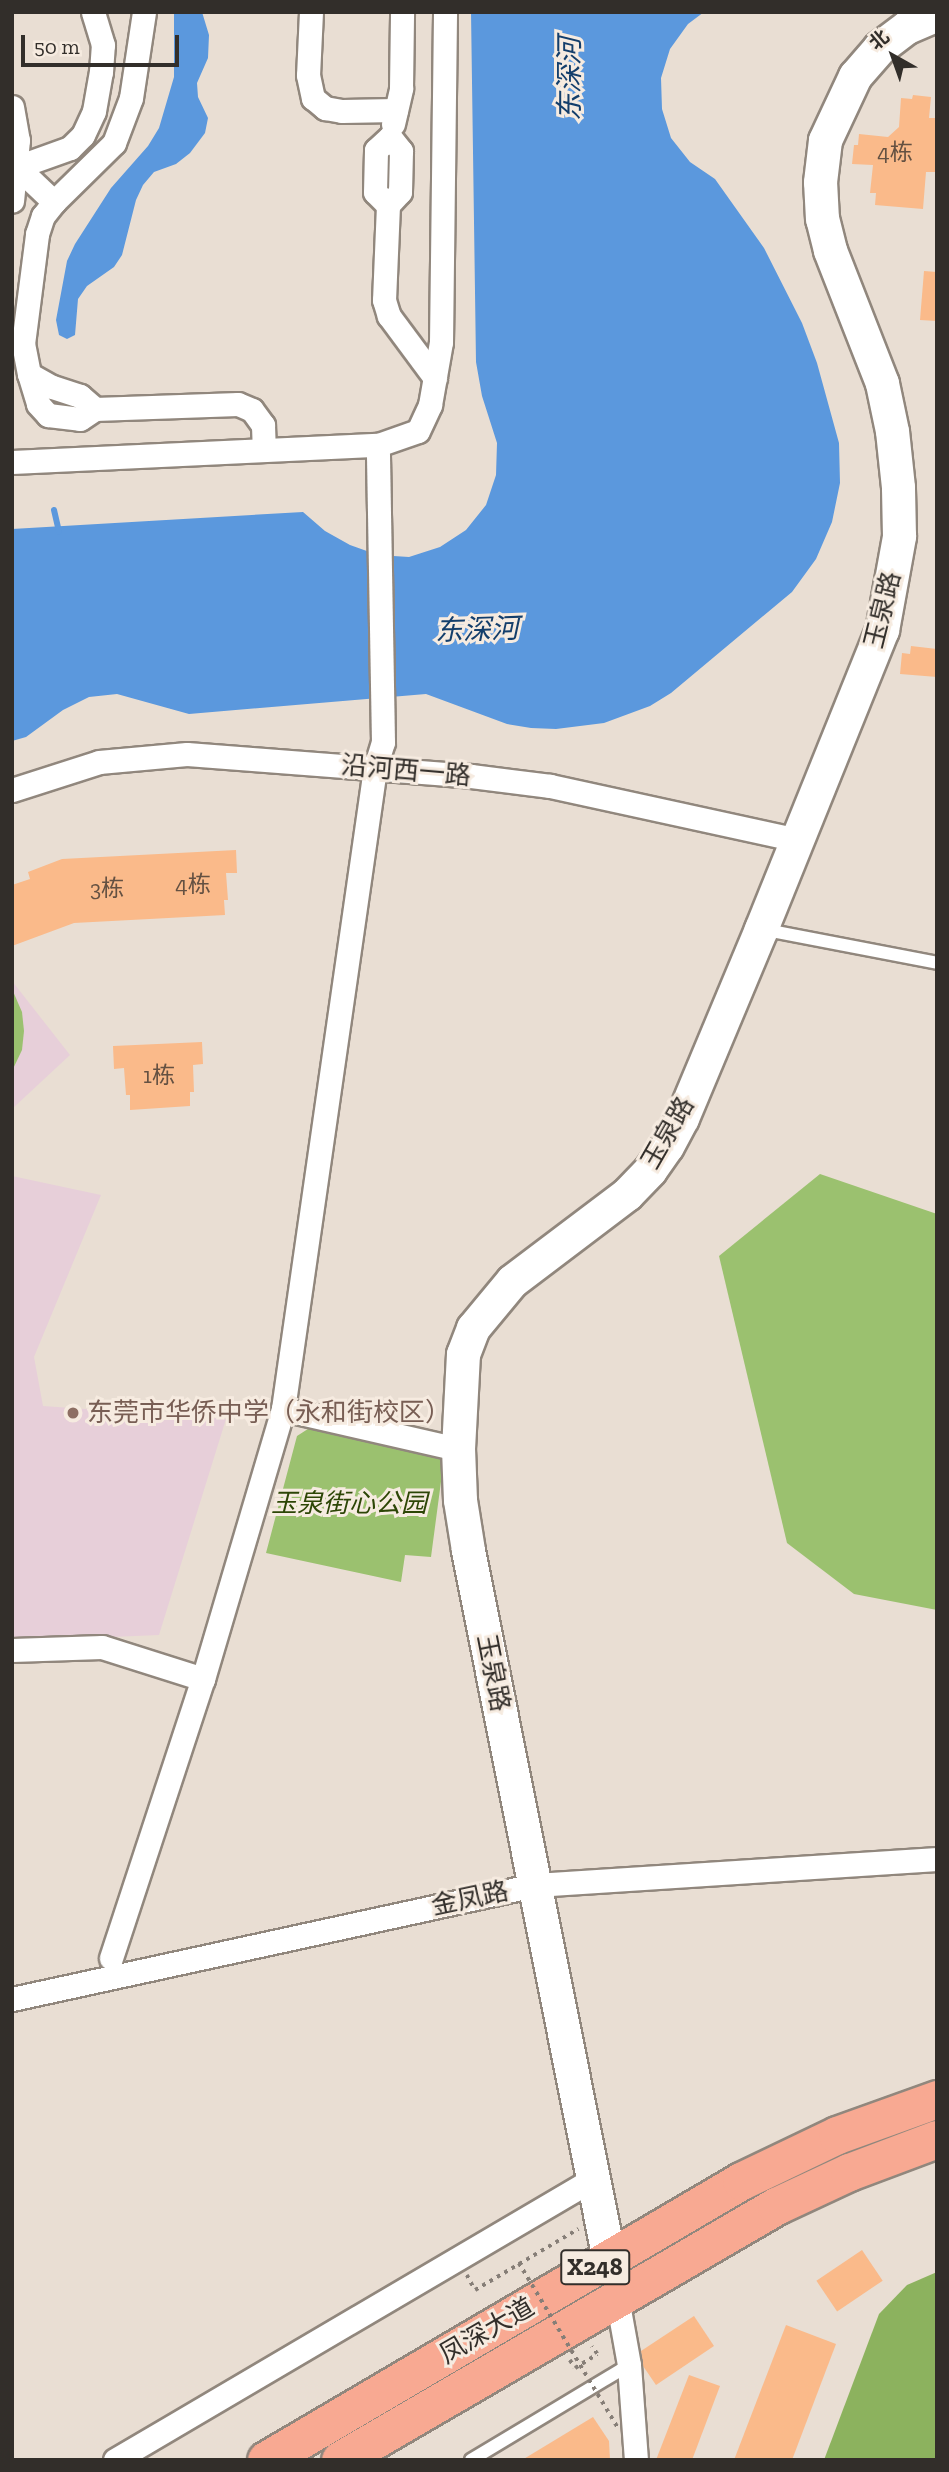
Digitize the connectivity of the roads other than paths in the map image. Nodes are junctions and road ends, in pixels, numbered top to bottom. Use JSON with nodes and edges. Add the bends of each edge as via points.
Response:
{"nodes":[{"id":1,"x":93,"y":12,"type":"edge"},
{"id":2,"x":144,"y":12,"type":"edge"},
{"id":3,"x":311,"y":12,"type":"edge"},
{"id":4,"x":402,"y":12,"type":"edge"},
{"id":5,"x":444,"y":12,"type":"edge"},
{"id":6,"x":937,"y":14,"type":"edge"},
{"id":7,"x":12,"y":107,"type":"edge"},
{"id":8,"x":396,"y":110,"type":"junction"},
{"id":9,"x":17,"y":167,"type":"junction"},
{"id":10,"x":12,"y":201,"type":"edge"},
{"id":11,"x":54,"y":202,"type":"junction"},
{"id":12,"x":435,"y":378,"type":"junction"},
{"id":13,"x":378,"y":446,"type":"junction"},
{"id":14,"x":264,"y":450,"type":"junction"},
{"id":15,"x":12,"y":462,"type":"edge"},
{"id":16,"x":374,"y":768,"type":"junction"},
{"id":17,"x":12,"y":790,"type":"edge"},
{"id":18,"x":798,"y":840,"type":"junction"},
{"id":19,"x":761,"y":929,"type":"junction"},
{"id":20,"x":937,"y":963,"type":"edge"},
{"id":21,"x":283,"y":1409,"type":"junction"},
{"id":22,"x":458,"y":1449,"type":"junction"},
{"id":23,"x":12,"y":1650,"type":"edge"},
{"id":24,"x":203,"y":1679,"type":"junction"},
{"id":25,"x":937,"y":1859,"type":"edge"},
{"id":26,"x":535,"y":1885,"type":"junction"},
{"id":27,"x":111,"y":1958,"type":"dead end"},
{"id":28,"x":12,"y":1999,"type":"edge"},
{"id":29,"x":937,"y":2099,"type":"edge"},
{"id":30,"x":937,"y":2139,"type":"edge"},
{"id":31,"x":593,"y":2179,"type":"junction"},
{"id":32,"x":609,"y":2259,"type":"junction"},
{"id":33,"x":617,"y":2298,"type":"junction"},
{"id":34,"x":629,"y":2365,"type":"junction"},
{"id":35,"x":115,"y":2460,"type":"edge"},
{"id":36,"x":266,"y":2460,"type":"edge"},
{"id":37,"x":340,"y":2460,"type":"edge"},
{"id":38,"x":471,"y":2460,"type":"edge"},
{"id":39,"x":636,"y":2460,"type":"edge"}],
"edges":[{"from":1,"to":9,"type":"street","via":[[103,45],[101,72],[83,135],[69,148]]},
{"from":2,"to":11,"type":"street","via":[[123,124],[106,152]]},
{"from":3,"to":8,"type":"street","via":[[308,75],[313,98],[326,108],[342,111]]},
{"from":4,"to":8,"type":"street","via":[[401,88]]},
{"from":5,"to":12,"type":"street","via":[[441,342]]},
{"from":6,"to":18,"type":"street","name":"玉泉路","via":[[907,27],[879,48],[855,76],[825,140],[822,219],[882,383],[896,465],[899,536],[882,630]]},
{"from":7,"to":9,"type":"street"},
{"from":8,"to":12,"type":"street","via":[[390,137],[401,151],[400,192],[388,205],[384,300],[389,316]]},
{"from":9,"to":10,"type":"street"},
{"from":9,"to":11,"type":"street"},
{"from":11,"to":14,"type":"street","via":[[37,234],[23,344],[29,374],[80,396],[95,409],[238,404],[252,411],[263,425]]},
{"from":12,"to":13,"type":"street","via":[[418,431]]},
{"from":13,"to":14,"type":"street"},
{"from":13,"to":16,"type":"street","via":[[383,742]]},
{"from":14,"to":15,"type":"street"},
{"from":16,"to":17,"type":"street","name":"沿河西一路","via":[[187,754],[100,762]]},
{"from":16,"to":18,"type":"street","name":"沿河西一路","via":[[550,786]]},
{"from":16,"to":21,"type":"street"},
{"from":18,"to":19,"type":"street","name":"玉泉路"},
{"from":19,"to":20,"type":"lane"},
{"from":19,"to":22,"type":"street","name":"玉泉路","via":[[682,1118],[650,1170],[627,1194],[512,1281],[473,1328],[459,1382]]},
{"from":21,"to":22,"type":"street"},
{"from":21,"to":24,"type":"street"},
{"from":22,"to":26,"type":"street","name":"玉泉路","via":[[468,1550]]},
{"from":23,"to":24,"type":"street","via":[[102,1647]]},
{"from":24,"to":27,"type":"street"},
{"from":25,"to":26,"type":"street","name":"金凤路"},
{"from":26,"to":28,"type":"street","name":"金凤路"},
{"from":26,"to":31,"type":"street","name":"玉泉路"},
{"from":29,"to":32,"type":"main road","name":"凤深大道","number":"X248","via":[[837,2135],[765,2168]]},
{"from":30,"to":33,"type":"main road","name":"凤深大道","number":"X248","via":[[776,2206]]},
{"from":31,"to":32,"type":"street","name":"玉泉路"},
{"from":31,"to":35,"type":"street"},
{"from":32,"to":36,"type":"main road","name":"凤深大道","number":"X248"},
{"from":33,"to":34,"type":"street"},
{"from":33,"to":37,"type":"main road","name":"凤深大道","number":"X248"},
{"from":34,"to":38,"type":"lane"},
{"from":34,"to":39,"type":"street"}]}
